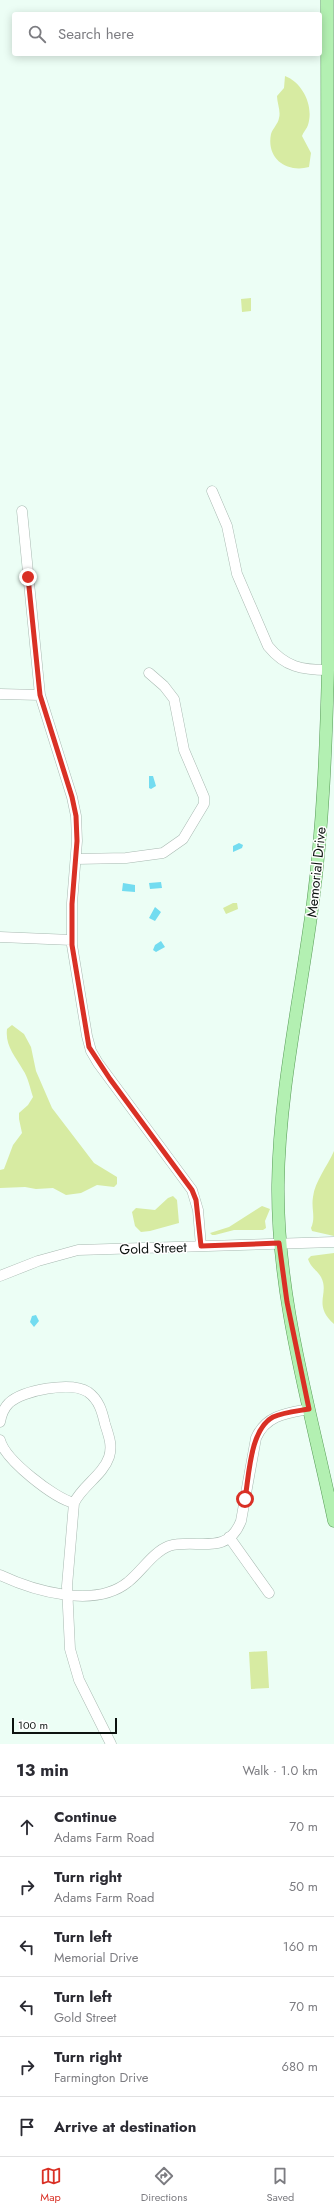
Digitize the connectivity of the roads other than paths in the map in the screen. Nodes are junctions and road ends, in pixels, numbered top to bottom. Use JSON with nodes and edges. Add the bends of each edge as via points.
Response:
{"nodes":[{"id":1,"x":327,"y":0,"type":"edge"},
{"id":2,"x":331,"y":282,"type":"edge"},
{"id":3,"x":212,"y":491,"type":"dead end"},
{"id":4,"x":22,"y":511,"type":"dead end"},
{"id":5,"x":328,"y":670,"type":"junction"},
{"id":6,"x":149,"y":673,"type":"dead end"},
{"id":7,"x":0,"y":694,"type":"edge"},
{"id":8,"x":40,"y":695,"type":"junction"},
{"id":9,"x":76,"y":859,"type":"junction"},
{"id":10,"x":0,"y":937,"type":"edge"},
{"id":11,"x":72,"y":940,"type":"junction"},
{"id":12,"x":334,"y":1242,"type":"edge"},
{"id":13,"x":279,"y":1243,"type":"junction"},
{"id":14,"x":201,"y":1246,"type":"junction"},
{"id":15,"x":0,"y":1276,"type":"edge"},
{"id":16,"x":309,"y":1409,"type":"junction"},
{"id":17,"x":0,"y":1422,"type":"edge"},
{"id":18,"x":0,"y":1440,"type":"edge"},
{"id":19,"x":74,"y":1503,"type":"junction"},
{"id":20,"x":334,"y":1521,"type":"edge"},
{"id":21,"x":229,"y":1537,"type":"junction"},
{"id":22,"x":0,"y":1575,"type":"edge"},
{"id":23,"x":269,"y":1593,"type":"dead end"},
{"id":24,"x":67,"y":1595,"type":"junction"},
{"id":25,"x":111,"y":1744,"type":"edge"}],
"edges":[{"from":1,"to":2,"type":"main road","name":"Memorial Drive"},
{"from":2,"to":5,"type":"main road","name":"Memorial Drive"},
{"from":3,"to":5,"type":"street","via":[[227,526],[236,574],[268,646],[286,663],[303,668]]},
{"from":4,"to":8,"type":"street"},
{"from":5,"to":13,"type":"main road","name":"Memorial Drive","via":[[320,844],[280,1144]]},
{"from":6,"to":9,"type":"street","via":[[174,699],[184,750],[202,792],[204,804],[183,839],[164,853],[126,858]]},
{"from":7,"to":8,"type":"street"},
{"from":8,"to":9,"type":"street","via":[[74,807],[77,828]]},
{"from":9,"to":11,"type":"street"},
{"from":10,"to":11,"type":"street"},
{"from":11,"to":14,"type":"street","via":[[91,1050],[192,1190],[196,1200]]},
{"from":12,"to":13,"type":"street","name":"Gold Street"},
{"from":13,"to":14,"type":"street","name":"Gold Street"},
{"from":13,"to":16,"type":"main road","name":"Memorial Drive","via":[[288,1309]]},
{"from":14,"to":15,"type":"street","name":"Gold Street","via":[[78,1250],[38,1261]]},
{"from":16,"to":20,"type":"main road","name":"Memorial Drive"},
{"from":16,"to":21,"type":"street","via":[[273,1417],[259,1431],[241,1521]]},
{"from":17,"to":19,"type":"street","via":[[9,1404],[30,1393],[70,1387],[84,1390],[96,1399],[110,1442],[109,1457]]},
{"from":18,"to":19,"type":"street","via":[[3,1449],[14,1462],[59,1497]]},
{"from":19,"to":24,"type":"street"},
{"from":21,"to":23,"type":"street"},
{"from":21,"to":24,"type":"street","via":[[212,1544],[167,1547],[121,1587],[98,1594]]},
{"from":22,"to":24,"type":"street","via":[[42,1590]]},
{"from":24,"to":25,"type":"street","via":[[72,1660],[79,1680]]}]}
